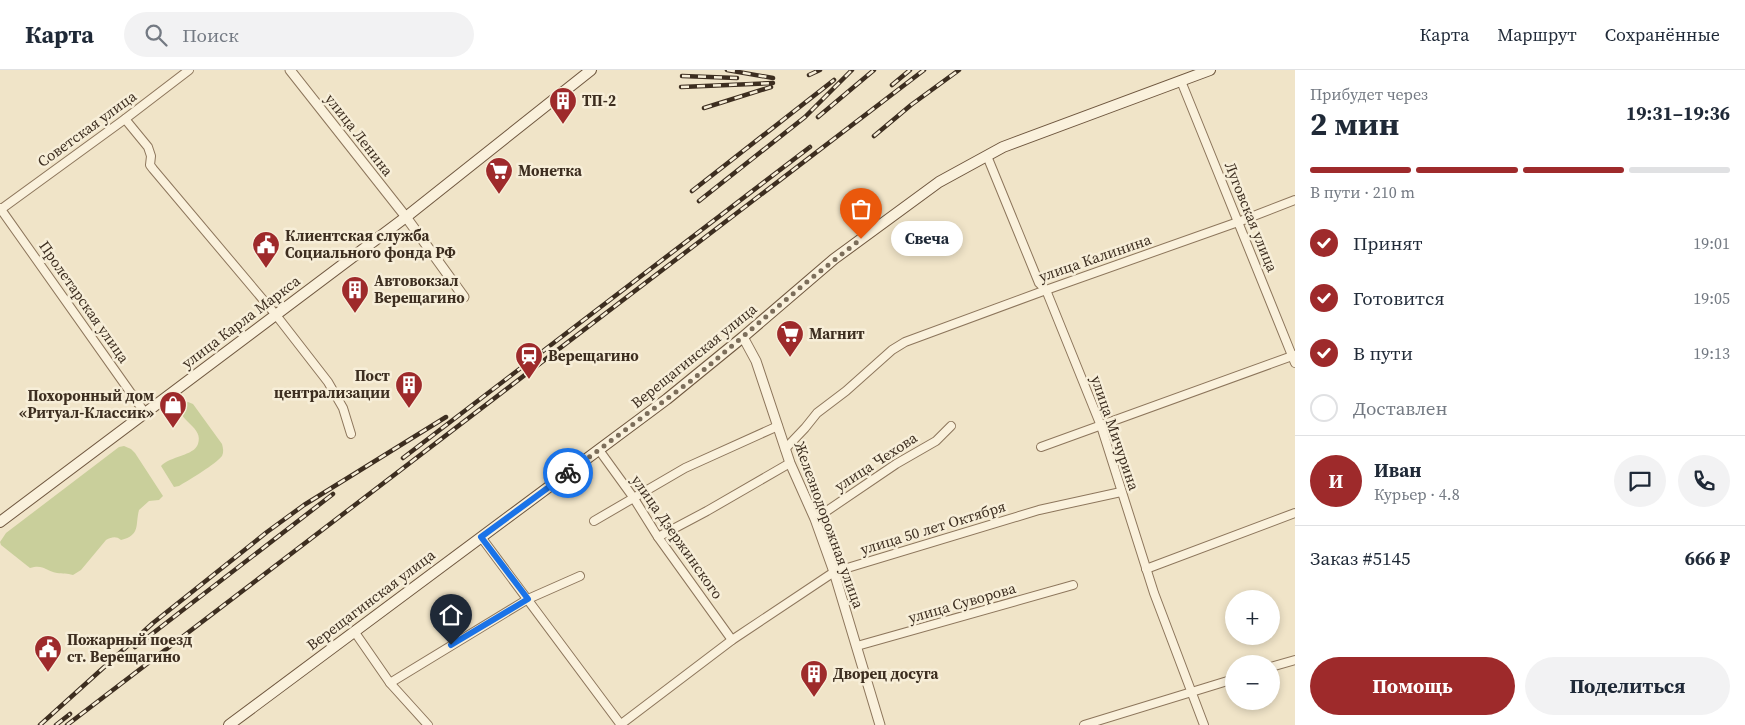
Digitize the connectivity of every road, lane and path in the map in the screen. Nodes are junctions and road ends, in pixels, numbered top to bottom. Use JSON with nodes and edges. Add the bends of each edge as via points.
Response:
{"nodes":[{"id":1,"x":189,"y":70,"type":"edge"},
{"id":2,"x":290,"y":70,"type":"edge"},
{"id":3,"x":592,"y":70,"type":"edge"},
{"id":4,"x":1210,"y":70,"type":"edge"},
{"id":5,"x":1181,"y":81,"type":"junction"},
{"id":6,"x":125,"y":119,"type":"junction"},
{"id":7,"x":987,"y":156,"type":"junction"},
{"id":8,"x":1295,"y":200,"type":"edge"},
{"id":9,"x":0,"y":209,"type":"edge"},
{"id":10,"x":406,"y":217,"type":"junction"},
{"id":11,"x":1238,"y":222,"type":"junction"},
{"id":12,"x":1046,"y":290,"type":"junction"},
{"id":13,"x":464,"y":297,"type":"dead end"},
{"id":14,"x":276,"y":315,"type":"junction"},
{"id":15,"x":743,"y":337,"type":"junction"},
{"id":16,"x":1294,"y":358,"type":"edge"},
{"id":17,"x":145,"y":413,"type":"junction"},
{"id":18,"x":778,"y":426,"type":"junction"},
{"id":19,"x":951,"y":426,"type":"dead end"},
{"id":20,"x":1101,"y":426,"type":"junction"},
{"id":21,"x":351,"y":434,"type":"dead end"},
{"id":22,"x":1041,"y":447,"type":"dead end"},
{"id":23,"x":785,"y":449,"type":"junction"},
{"id":24,"x":599,"y":450,"type":"junction"},
{"id":25,"x":790,"y":463,"type":"junction"},
{"id":26,"x":1121,"y":492,"type":"junction"},
{"id":27,"x":633,"y":497,"type":"junction"},
{"id":28,"x":1295,"y":513,"type":"edge"},
{"id":29,"x":815,"y":519,"type":"junction"},
{"id":30,"x":594,"y":521,"type":"dead end"},
{"id":31,"x":0,"y":522,"type":"edge"},
{"id":32,"x":481,"y":537,"type":"junction"},
{"id":33,"x":658,"y":537,"type":"junction"},
{"id":34,"x":1146,"y":569,"type":"junction"},
{"id":35,"x":834,"y":572,"type":"junction"},
{"id":36,"x":580,"y":576,"type":"dead end"},
{"id":37,"x":1073,"y":585,"type":"dead end"},
{"id":38,"x":528,"y":599,"type":"junction"},
{"id":39,"x":354,"y":631,"type":"junction"},
{"id":40,"x":732,"y":640,"type":"junction"},
{"id":41,"x":858,"y":646,"type":"junction"},
{"id":42,"x":1295,"y":660,"type":"edge"},
{"id":43,"x":1280,"y":664,"type":"edge"},
{"id":44,"x":1225,"y":682,"type":"edge"},
{"id":45,"x":390,"y":683,"type":"junction"},
{"id":46,"x":1191,"y":692,"type":"junction"},
{"id":47,"x":229,"y":725,"type":"edge"},
{"id":48,"x":428,"y":725,"type":"edge"},
{"id":49,"x":620,"y":725,"type":"edge"},
{"id":50,"x":880,"y":725,"type":"edge"},
{"id":51,"x":1084,"y":725,"type":"edge"},
{"id":52,"x":1204,"y":725,"type":"edge"}],
"edges":[{"from":1,"to":6,"type":"street","name":"Советская улица"},
{"from":2,"to":10,"type":"street","name":"улица Ленина"},
{"from":3,"to":10,"type":"main road","name":"улица Карла Маркса"},
{"from":4,"to":5,"type":"main road","name":"Верещагинская улица"},
{"from":5,"to":7,"type":"main road","name":"Верещагинская улица","via":[[1021,140]]},
{"from":5,"to":11,"type":"street","name":"Луговская улица"},
{"from":6,"to":9,"type":"street","name":"Советская улица"},
{"from":6,"to":14,"type":"street","via":[[148,147],[153,169]]},
{"from":7,"to":12,"type":"street","name":"улица Мичурина","via":[[1039,282]]},
{"from":7,"to":15,"type":"main road","name":"Верещагинская улица","via":[[939,182],[834,259]]},
{"from":8,"to":11,"type":"street","name":"улица Калинина"},
{"from":9,"to":17,"type":"street","name":"Пролетарская улица"},
{"from":10,"to":13,"type":"street","name":"улица Ленина"},
{"from":10,"to":14,"type":"main road","name":"улица Карла Маркса"},
{"from":11,"to":12,"type":"street","name":"улица Калинина"},
{"from":11,"to":16,"type":"street","name":"Луговская улица"},
{"from":12,"to":20,"type":"street","name":"улица Мичурина"},
{"from":12,"to":23,"type":"street","name":"улица Калинина","via":[[905,342],[817,413]]},
{"from":14,"to":17,"type":"main road","name":"улица Карла Маркса"},
{"from":14,"to":21,"type":"street","via":[[334,390]]},
{"from":15,"to":18,"type":"street","name":"Железнодорожная улица","via":[[756,361]]},
{"from":15,"to":24,"type":"main road","name":"Верещагинская улица"},
{"from":16,"to":20,"type":"street"},
{"from":17,"to":31,"type":"main road","name":"улица Карла Маркса"},
{"from":18,"to":23,"type":"street","name":"Железнодорожная улица"},
{"from":18,"to":27,"type":"street","via":[[686,468]]},
{"from":19,"to":29,"type":"street","name":"улица Чехова","via":[[936,441]]},
{"from":20,"to":22,"type":"street"},
{"from":20,"to":26,"type":"street","name":"улица Мичурина"},
{"from":23,"to":25,"type":"street","name":"Железнодорожная улица"},
{"from":24,"to":27,"type":"street","name":"улица Дзержинского"},
{"from":24,"to":32,"type":"main road","name":"Верещагинская улица"},
{"from":25,"to":29,"type":"street","name":"Железнодорожная улица"},
{"from":25,"to":33,"type":"street","via":[[708,512]]},
{"from":26,"to":34,"type":"street","name":"улица Мичурина"},
{"from":26,"to":35,"type":"street","name":"улица 50 лет Октября","via":[[1039,510]]},
{"from":27,"to":30,"type":"street"},
{"from":27,"to":33,"type":"street","name":"улица Дзержинского"},
{"from":28,"to":34,"type":"street"},
{"from":29,"to":35,"type":"street","name":"Железнодорожная улица"},
{"from":32,"to":38,"type":"street"},
{"from":32,"to":39,"type":"main road","name":"Верещагинская улица"},
{"from":33,"to":40,"type":"street","name":"улица Дзержинского"},
{"from":34,"to":46,"type":"street","name":"улица Мичурина"},
{"from":35,"to":40,"type":"street","name":"улица 50 лет Октября"},
{"from":35,"to":41,"type":"street","name":"Железнодорожная улица"},
{"from":36,"to":38,"type":"street"},
{"from":37,"to":41,"type":"street","name":"улица Суворова"},
{"from":38,"to":45,"type":"street"},
{"from":38,"to":49,"type":"street"},
{"from":39,"to":45,"type":"street"},
{"from":39,"to":47,"type":"main road","name":"Верещагинская улица"},
{"from":40,"to":49,"type":"street","name":"улица 50 лет Октября"},
{"from":41,"to":50,"type":"street","name":"Железнодорожная улица"},
{"from":42,"to":43,"type":"street"},
{"from":44,"to":46,"type":"street"},
{"from":45,"to":48,"type":"street"},
{"from":46,"to":51,"type":"street"},
{"from":46,"to":52,"type":"street","name":"улица Мичурина"}]}
